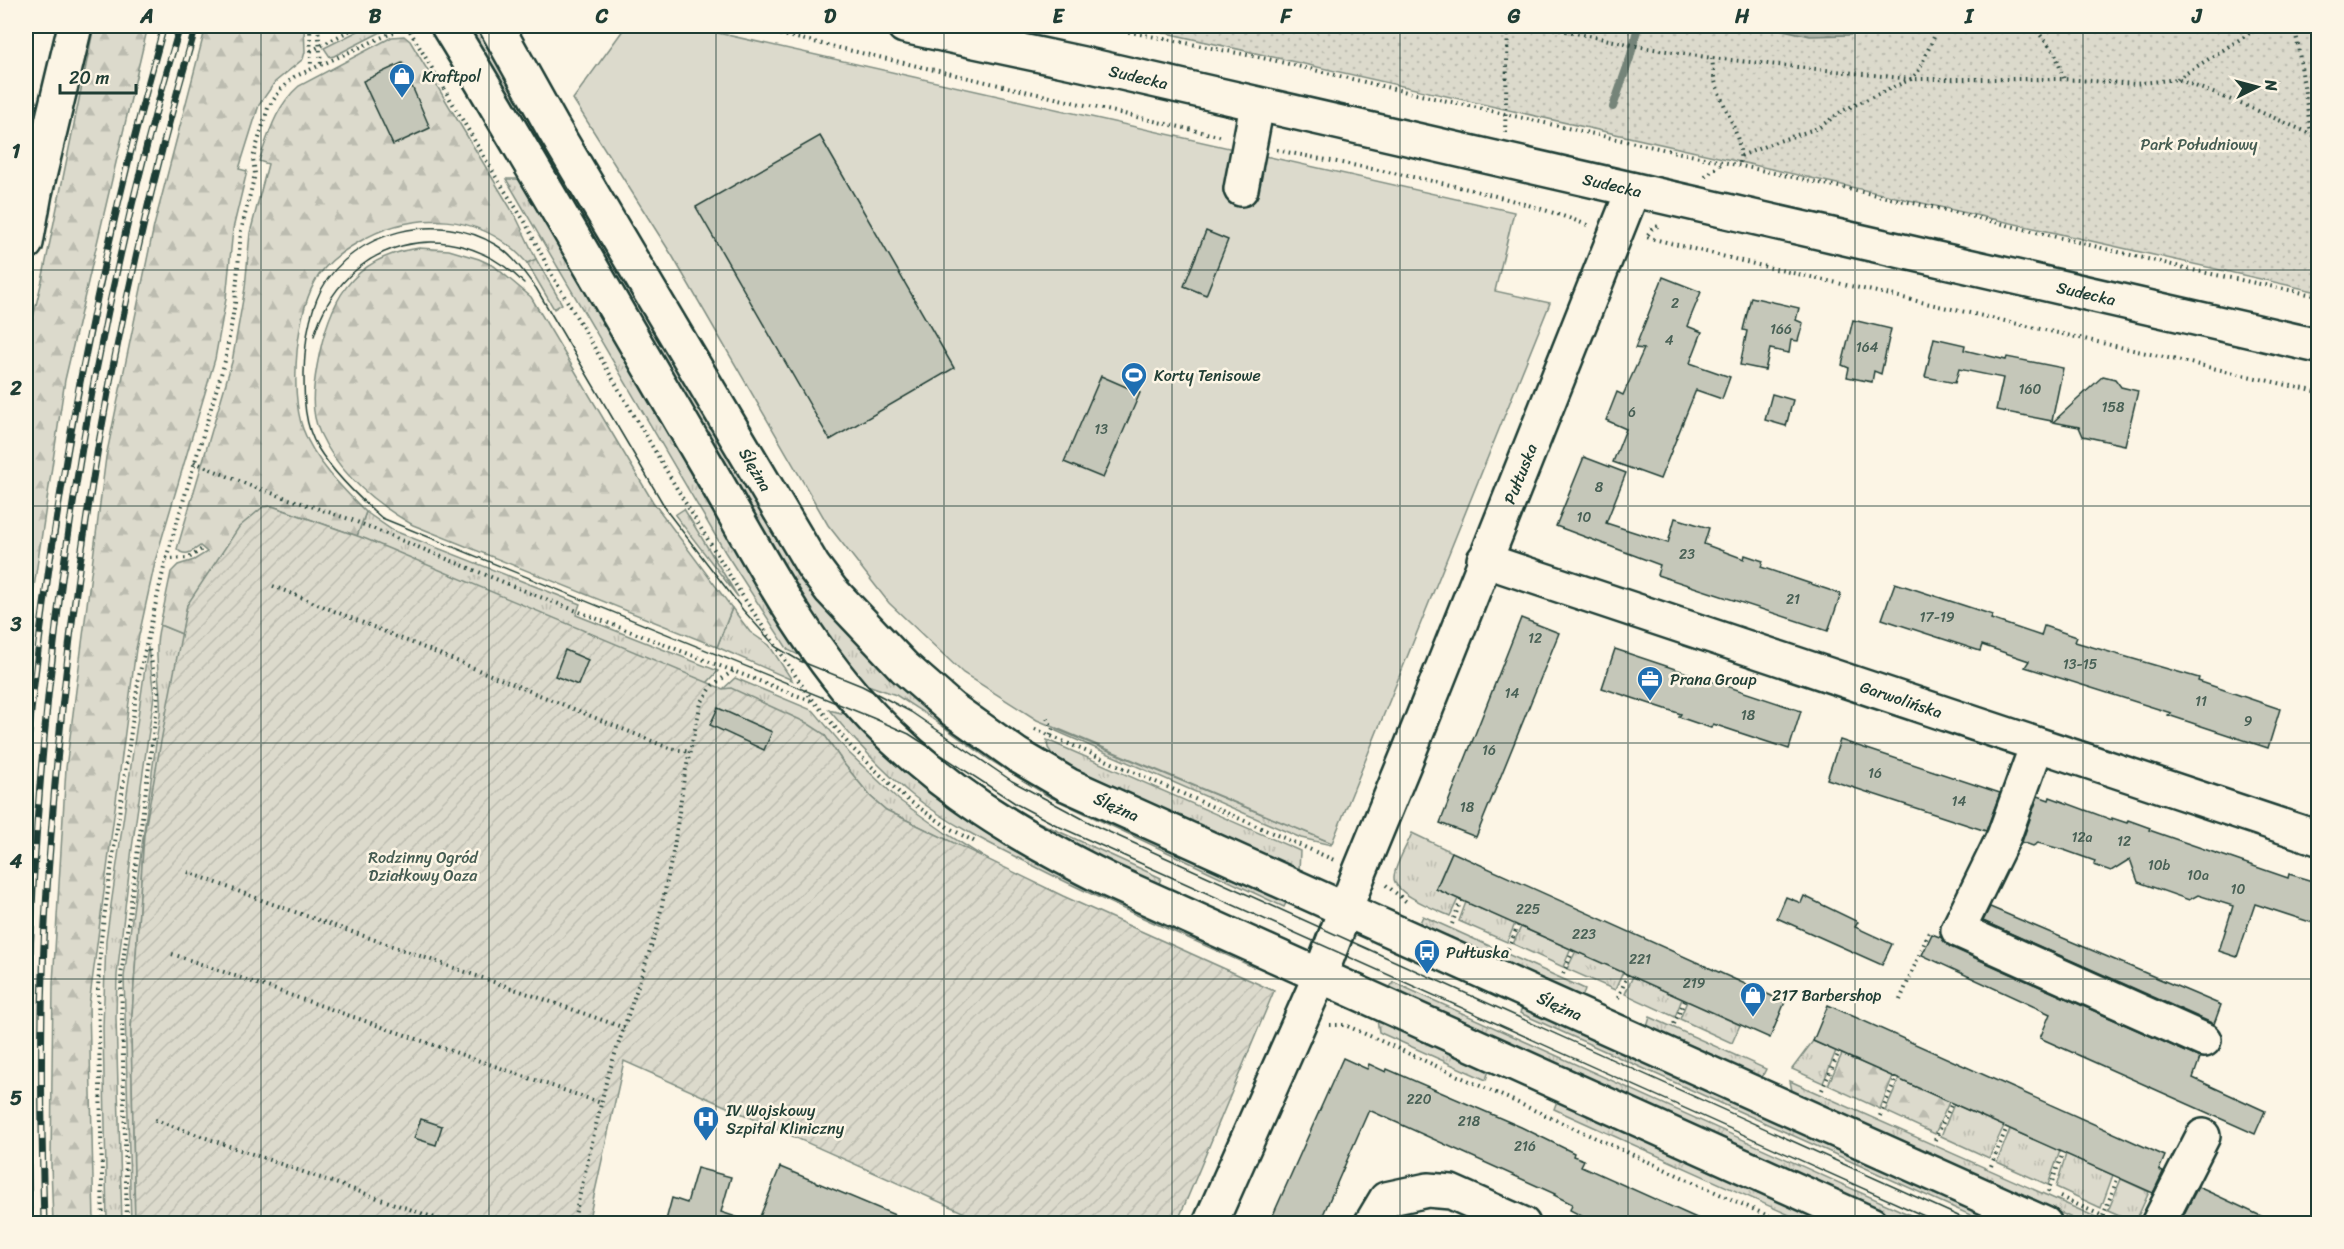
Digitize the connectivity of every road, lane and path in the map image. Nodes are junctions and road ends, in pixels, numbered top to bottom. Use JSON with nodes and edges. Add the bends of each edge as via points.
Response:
{"nodes":[{"id":1,"x":75,"y":26,"type":"edge"},
{"id":2,"x":310,"y":26,"type":"edge"},
{"id":3,"x":318,"y":26,"type":"edge"},
{"id":4,"x":358,"y":26,"type":"edge"},
{"id":5,"x":397,"y":26,"type":"edge"},
{"id":6,"x":448,"y":26,"type":"edge"},
{"id":7,"x":745,"y":26,"type":"edge"},
{"id":8,"x":904,"y":26,"type":"edge"},
{"id":9,"x":1099,"y":26,"type":"edge"},
{"id":10,"x":1163,"y":26,"type":"edge"},
{"id":11,"x":1508,"y":26,"type":"edge"},
{"id":12,"x":1542,"y":26,"type":"edge"},
{"id":13,"x":1939,"y":26,"type":"edge"},
{"id":14,"x":2033,"y":26,"type":"edge"},
{"id":15,"x":2261,"y":26,"type":"edge"},
{"id":16,"x":2295,"y":26,"type":"edge"},
{"id":17,"x":500,"y":29,"type":"edge"},
{"id":18,"x":1165,"y":40,"type":"junction"},
{"id":19,"x":319,"y":46,"type":"junction"},
{"id":20,"x":311,"y":51,"type":"junction"},
{"id":21,"x":1712,"y":58,"type":"junction"},
{"id":22,"x":321,"y":65,"type":"junction"},
{"id":23,"x":311,"y":69,"type":"junction"},
{"id":24,"x":2064,"y":79,"type":"junction"},
{"id":25,"x":1911,"y":80,"type":"junction"},
{"id":26,"x":2177,"y":80,"type":"junction"},
{"id":27,"x":1257,"y":105,"type":"junction"},
{"id":28,"x":1506,"y":114,"type":"junction"},
{"id":29,"x":2311,"y":133,"type":"junction"},
{"id":30,"x":2319,"y":137,"type":"edge"},
{"id":31,"x":1249,"y":144,"type":"junction"},
{"id":32,"x":1741,"y":156,"type":"junction"},
{"id":33,"x":1724,"y":163,"type":"junction"},
{"id":34,"x":1738,"y":166,"type":"junction"},
{"id":35,"x":1698,"y":181,"type":"dead end"},
{"id":36,"x":1241,"y":189,"type":"dead end"},
{"id":37,"x":1633,"y":190,"type":"junction"},
{"id":38,"x":1666,"y":225,"type":"dead end"},
{"id":39,"x":1594,"y":228,"type":"dead end"},
{"id":40,"x":26,"y":243,"type":"edge"},
{"id":41,"x":2319,"y":296,"type":"edge"},
{"id":42,"x":2319,"y":346,"type":"edge"},
{"id":43,"x":2319,"y":392,"type":"edge"},
{"id":44,"x":194,"y":462,"type":"junction"},
{"id":45,"x":202,"y":549,"type":"dead end"},
{"id":46,"x":166,"y":559,"type":"junction"},
{"id":47,"x":1484,"y":560,"type":"junction"},
{"id":48,"x":273,"y":586,"type":"dead end"},
{"id":49,"x":148,"y":644,"type":"junction"},
{"id":50,"x":733,"y":671,"type":"junction"},
{"id":51,"x":814,"y":703,"type":"dead end"},
{"id":52,"x":1047,"y":718,"type":"dead end"},
{"id":53,"x":1030,"y":727,"type":"dead end"},
{"id":54,"x":1050,"y":736,"type":"junction"},
{"id":55,"x":2037,"y":745,"type":"junction"},
{"id":56,"x":690,"y":752,"type":"junction"},
{"id":57,"x":2319,"y":838,"type":"edge"},
{"id":58,"x":1343,"y":864,"type":"dead end"},
{"id":59,"x":188,"y":872,"type":"dead end"},
{"id":60,"x":1381,"y":881,"type":"dead end"},
{"id":61,"x":1461,"y":900,"type":"dead end"},
{"id":62,"x":1404,"y":901,"type":"dead end"},
{"id":63,"x":1345,"y":910,"type":"junction"},
{"id":64,"x":1452,"y":924,"type":"dead end"},
{"id":65,"x":1518,"y":926,"type":"dead end"},
{"id":66,"x":1958,"y":930,"type":"junction"},
{"id":67,"x":1508,"y":949,"type":"dead end"},
{"id":68,"x":1573,"y":950,"type":"dead end"},
{"id":69,"x":172,"y":954,"type":"dead end"},
{"id":70,"x":1563,"y":974,"type":"dead end"},
{"id":71,"x":1628,"y":975,"type":"dead end"},
{"id":72,"x":1320,"y":976,"type":"junction"},
{"id":73,"x":1618,"y":998,"type":"dead end"},
{"id":74,"x":1685,"y":1000,"type":"dead end"},
{"id":75,"x":1900,"y":1000,"type":"dead end"},
{"id":76,"x":1674,"y":1024,"type":"dead end"},
{"id":77,"x":1326,"y":1025,"type":"dead end"},
{"id":78,"x":625,"y":1028,"type":"junction"},
{"id":79,"x":2204,"y":1041,"type":"dead end"},
{"id":80,"x":1839,"y":1052,"type":"dead end"},
{"id":81,"x":1896,"y":1078,"type":"dead end"},
{"id":82,"x":1822,"y":1090,"type":"dead end"},
{"id":83,"x":601,"y":1103,"type":"junction"},
{"id":84,"x":1952,"y":1103,"type":"dead end"},
{"id":85,"x":1880,"y":1116,"type":"dead end"},
{"id":86,"x":155,"y":1120,"type":"dead end"},
{"id":87,"x":2007,"y":1128,"type":"dead end"},
{"id":88,"x":2203,"y":1136,"type":"dead end"},
{"id":89,"x":1935,"y":1140,"type":"dead end"},
{"id":90,"x":2063,"y":1153,"type":"dead end"},
{"id":91,"x":1991,"y":1166,"type":"dead end"},
{"id":92,"x":2118,"y":1177,"type":"dead end"},
{"id":93,"x":2047,"y":1208,"type":"edge"},
{"id":94,"x":2103,"y":1216,"type":"dead end"},
{"id":95,"x":103,"y":1224,"type":"edge"},
{"id":96,"x":127,"y":1224,"type":"edge"},
{"id":97,"x":452,"y":1224,"type":"edge"},
{"id":98,"x":573,"y":1224,"type":"edge"},
{"id":99,"x":1210,"y":1224,"type":"edge"},
{"id":100,"x":1371,"y":1224,"type":"edge"},
{"id":101,"x":1523,"y":1224,"type":"edge"},
{"id":102,"x":1786,"y":1224,"type":"edge"},
{"id":103,"x":1871,"y":1224,"type":"edge"},
{"id":104,"x":2158,"y":1224,"type":"edge"}],
"edges":[{"from":1,"to":40,"type":"main road"},
{"from":2,"to":20,"type":"path"},
{"from":3,"to":19,"type":"path"},
{"from":4,"to":19,"type":"path"},
{"from":5,"to":22,"type":"path","via":[[396,31]]},
{"from":6,"to":72,"type":"main road","via":[[763,561],[820,654],[854,697],[923,766],[1016,832],[1108,880]]},
{"from":7,"to":31,"type":"path"},
{"from":8,"to":27,"type":"main road","name":"Sudecka"},
{"from":9,"to":18,"type":"path"},
{"from":10,"to":18,"type":"path"},
{"from":11,"to":28,"type":"path"},
{"from":12,"to":21,"type":"path"},
{"from":13,"to":25,"type":"path"},
{"from":14,"to":24,"type":"path","via":[[2055,53]]},
{"from":15,"to":26,"type":"path"},
{"from":16,"to":29,"type":"path"},
{"from":17,"to":63,"type":"main road","name":"Ślężna","via":[[553,129],[813,567],[904,667],[952,709],[1068,785]]},
{"from":18,"to":28,"type":"path","via":[[1268,59]]},
{"from":19,"to":20,"type":"path"},
{"from":19,"to":22,"type":"path"},
{"from":20,"to":23,"type":"path"},
{"from":21,"to":25,"type":"path"},
{"from":21,"to":32,"type":"path","via":[[1714,79]]},
{"from":22,"to":23,"type":"path"},
{"from":23,"to":44,"type":"path","via":[[294,77],[268,108],[253,158],[255,174],[241,231],[225,361]]},
{"from":24,"to":25,"type":"path"},
{"from":24,"to":26,"type":"path","via":[[2135,84]]},
{"from":25,"to":32,"type":"path","via":[[1844,110],[1818,128]]},
{"from":26,"to":29,"type":"path"},
{"from":27,"to":31,"type":"main road"},
{"from":27,"to":37,"type":"main road","name":"Sudecka"},
{"from":28,"to":33,"type":"path"},
{"from":29,"to":30,"type":"path"},
{"from":31,"to":36,"type":"main road"},
{"from":31,"to":39,"type":"path","via":[[1469,190]]},
{"from":32,"to":34,"type":"path"},
{"from":33,"to":34,"type":"path"},
{"from":33,"to":35,"type":"path"},
{"from":34,"to":41,"type":"path","via":[[1941,208],[2197,271]]},
{"from":37,"to":42,"type":"main road","name":"Sudecka"},
{"from":37,"to":47,"type":"main road","name":"Pułtuska"},
{"from":38,"to":43,"type":"path","via":[[1652,229],[1646,237]]},
{"from":44,"to":46,"type":"path"},
{"from":44,"to":50,"type":"path","via":[[261,490],[352,520]]},
{"from":45,"to":46,"type":"path","via":[[189,558]]},
{"from":46,"to":49,"type":"path"},
{"from":47,"to":55,"type":"main road","name":"Garwolińska"},
{"from":47,"to":63,"type":"main road","name":"Pułtuska"},
{"from":48,"to":56,"type":"path","via":[[669,748]]},
{"from":49,"to":95,"type":"path","via":[[140,675],[101,939]]},
{"from":49,"to":96,"type":"path","via":[[158,692],[157,706],[122,976]]},
{"from":50,"to":51,"type":"path"},
{"from":50,"to":56,"type":"path","via":[[713,685],[701,704]]},
{"from":52,"to":54,"type":"path","via":[[1053,728]]},
{"from":53,"to":54,"type":"path"},
{"from":54,"to":58,"type":"path"},
{"from":55,"to":57,"type":"main road","name":"Garwolińska"},
{"from":55,"to":66,"type":"main road","via":[[2004,836]]},
{"from":56,"to":78,"type":"path","via":[[657,929]]},
{"from":59,"to":78,"type":"path"},
{"from":60,"to":62,"type":"path"},
{"from":61,"to":64,"type":"path"},
{"from":63,"to":72,"type":"main road","name":"Pułtuska"},
{"from":63,"to":93,"type":"main road","name":"Ślężna"},
{"from":65,"to":67,"type":"path"},
{"from":66,"to":75,"type":"path","via":[[1929,930]]},
{"from":66,"to":79,"type":"main road"},
{"from":68,"to":70,"type":"path"},
{"from":69,"to":83,"type":"path"},
{"from":71,"to":73,"type":"path"},
{"from":72,"to":99,"type":"main road","name":"Pułtuska"},
{"from":72,"to":103,"type":"main road"},
{"from":74,"to":76,"type":"path"},
{"from":77,"to":102,"type":"path","via":[[1345,1025],[1362,1032]]},
{"from":78,"to":83,"type":"path"},
{"from":80,"to":82,"type":"path"},
{"from":81,"to":85,"type":"path"},
{"from":83,"to":98,"type":"path"},
{"from":84,"to":89,"type":"path"},
{"from":86,"to":97,"type":"path"},
{"from":87,"to":91,"type":"path"},
{"from":88,"to":104,"type":"main road"},
{"from":90,"to":93,"type":"path"},
{"from":92,"to":94,"type":"path"},
{"from":100,"to":101,"type":"main road","via":[[1386,1199],[1428,1190],[1451,1192]]}]}
